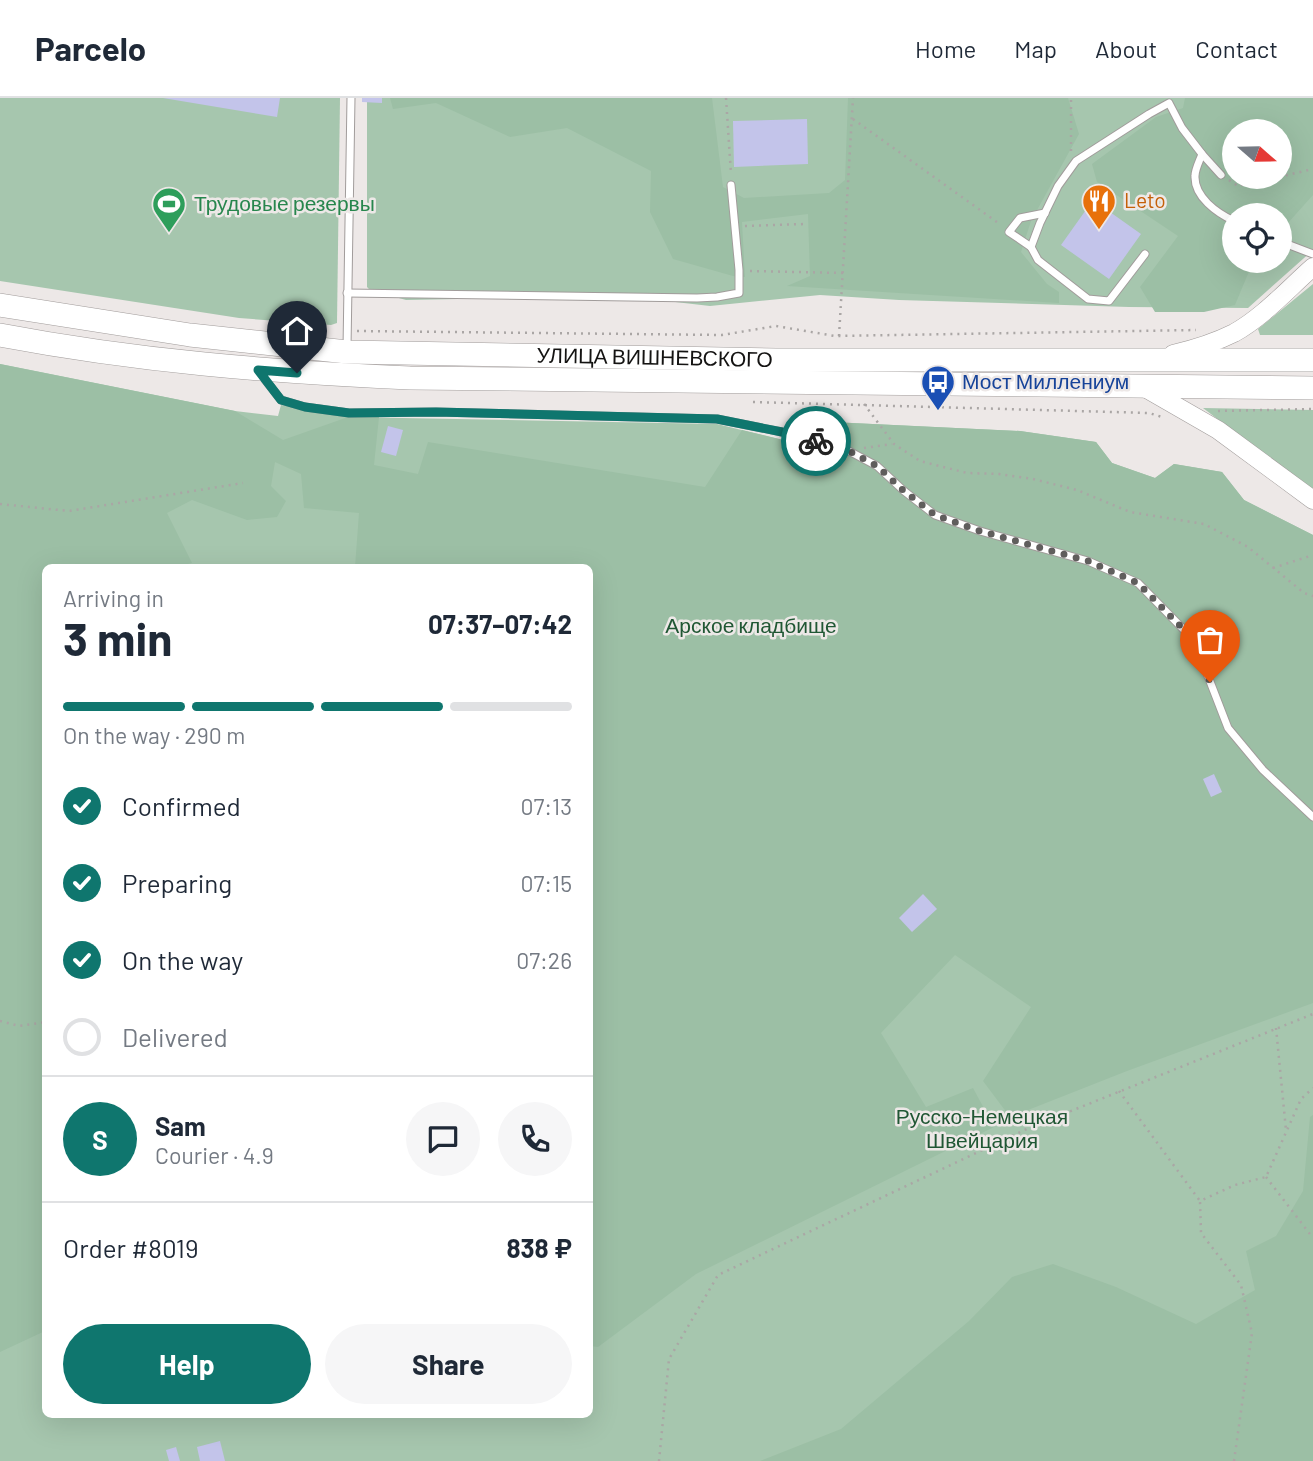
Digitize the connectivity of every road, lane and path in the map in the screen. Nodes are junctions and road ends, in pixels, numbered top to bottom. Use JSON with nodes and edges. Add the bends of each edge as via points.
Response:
{"nodes":[{"id":1,"x":351,"y":98,"type":"edge"},
{"id":2,"x":726,"y":98,"type":"edge"},
{"id":3,"x":853,"y":98,"type":"edge"},
{"id":4,"x":1071,"y":98,"type":"edge"},
{"id":5,"x":852,"y":119,"type":"junction"},
{"id":6,"x":1202,"y":154,"type":"junction"},
{"id":7,"x":1071,"y":168,"type":"junction"},
{"id":8,"x":1313,"y":169,"type":"edge"},
{"id":9,"x":1292,"y":174,"type":"edge"},
{"id":10,"x":1221,"y":175,"type":"edge"},
{"id":11,"x":731,"y":184,"type":"joint"},
{"id":12,"x":338,"y":186,"type":"dead end"},
{"id":13,"x":349,"y":186,"type":"junction"},
{"id":14,"x":1045,"y":212,"type":"junction"},
{"id":15,"x":1222,"y":216,"type":"edge"},
{"id":16,"x":805,"y":224,"type":"dead end"},
{"id":17,"x":735,"y":227,"type":"junction"},
{"id":18,"x":1009,"y":232,"type":"junction"},
{"id":19,"x":1292,"y":246,"type":"edge"},
{"id":20,"x":1031,"y":247,"type":"junction"},
{"id":21,"x":1145,"y":254,"type":"dead end"},
{"id":22,"x":1313,"y":254,"type":"edge"},
{"id":23,"x":1313,"y":267,"type":"edge"},
{"id":24,"x":739,"y":270,"type":"junction"},
{"id":25,"x":844,"y":273,"type":"junction"},
{"id":26,"x":348,"y":293,"type":"junction"},
{"id":27,"x":0,"y":305,"type":"edge"},
{"id":28,"x":1198,"y":330,"type":"dead end"},
{"id":29,"x":0,"y":335,"type":"edge"},
{"id":30,"x":839,"y":335,"type":"junction"},
{"id":31,"x":347,"y":342,"type":"junction"},
{"id":32,"x":1149,"y":360,"type":"junction"},
{"id":33,"x":1313,"y":360,"type":"edge"},
{"id":34,"x":258,"y":370,"type":"junction"},
{"id":35,"x":1145,"y":388,"type":"junction"},
{"id":36,"x":1313,"y":388,"type":"edge"},
{"id":37,"x":864,"y":404,"type":"dead end"},
{"id":38,"x":1313,"y":409,"type":"edge"},
{"id":39,"x":1209,"y":411,"type":"dead end"},
{"id":40,"x":894,"y":444,"type":"junction"},
{"id":41,"x":847,"y":450,"type":"junction"},
{"id":42,"x":243,"y":483,"type":"dead end"},
{"id":43,"x":1313,"y":500,"type":"edge"},
{"id":44,"x":0,"y":504,"type":"edge"},
{"id":45,"x":1313,"y":555,"type":"edge"},
{"id":46,"x":1273,"y":568,"type":"junction"},
{"id":47,"x":1313,"y":596,"type":"edge"},
{"id":48,"x":1313,"y":817,"type":"edge"},
{"id":49,"x":1313,"y":1014,"type":"edge"},
{"id":50,"x":0,"y":1021,"type":"edge"},
{"id":51,"x":42,"y":1023,"type":"edge"},
{"id":52,"x":1276,"y":1028,"type":"junction"},
{"id":53,"x":1313,"y":1088,"type":"edge"},
{"id":54,"x":1119,"y":1091,"type":"junction"},
{"id":55,"x":1287,"y":1132,"type":"junction"},
{"id":56,"x":1266,"y":1177,"type":"junction"},
{"id":57,"x":1200,"y":1201,"type":"junction"},
{"id":58,"x":1313,"y":1238,"type":"edge"},
{"id":59,"x":659,"y":1461,"type":"edge"},
{"id":60,"x":1234,"y":1461,"type":"edge"}],
"edges":[{"from":1,"to":13,"type":"lane"},
{"from":2,"to":11,"type":"path"},
{"from":3,"to":5,"type":"path"},
{"from":4,"to":7,"type":"path"},
{"from":5,"to":18,"type":"path"},
{"from":5,"to":25,"type":"path"},
{"from":6,"to":7,"type":"lane","via":[[1169,103]]},
{"from":6,"to":10,"type":"lane"},
{"from":6,"to":15,"type":"lane","via":[[1194,176],[1201,197]]},
{"from":7,"to":14,"type":"lane"},
{"from":8,"to":9,"type":"path"},
{"from":11,"to":17,"type":"lane"},
{"from":12,"to":13,"type":"lane"},
{"from":13,"to":26,"type":"lane"},
{"from":14,"to":18,"type":"lane","via":[[1020,218]]},
{"from":14,"to":20,"type":"lane"},
{"from":16,"to":17,"type":"path"},
{"from":17,"to":24,"type":"lane"},
{"from":18,"to":20,"type":"lane"},
{"from":19,"to":22,"type":"lane"},
{"from":20,"to":21,"type":"lane","via":[[1038,260],[1088,299],[1109,301]]},
{"from":23,"to":32,"type":"street","via":[[1235,332],[1203,347]]},
{"from":24,"to":25,"type":"path"},
{"from":24,"to":26,"type":"lane","via":[[739,293],[717,297]]},
{"from":25,"to":30,"type":"path"},
{"from":26,"to":31,"type":"lane"},
{"from":27,"to":31,"type":"main road","name":"УЛИЦА ВИШНЕВСКОГО","via":[[299,349]]},
{"from":28,"to":30,"type":"path"},
{"from":29,"to":34,"type":"main road","name":"УЛИЦА ВИШНЕВСКОГО"},
{"from":30,"to":31,"type":"path","via":[[776,326],[722,335]]},
{"from":31,"to":32,"type":"main road","name":"УЛИЦА ВИШНЕВСКОГО","via":[[776,360]]},
{"from":32,"to":33,"type":"main road","name":"УЛИЦА ВИШНЕВСКОГО"},
{"from":34,"to":35,"type":"main road","name":"УЛИЦА ВИШНЕВСКОГО","via":[[410,379]]},
{"from":34,"to":41,"type":"lane","via":[[281,400],[305,407],[717,419]]},
{"from":35,"to":36,"type":"main road","name":"УЛИЦА ВИШНЕВСКОГО"},
{"from":35,"to":43,"type":"street","via":[[1218,430]]},
{"from":37,"to":40,"type":"path"},
{"from":38,"to":39,"type":"path"},
{"from":40,"to":41,"type":"path"},
{"from":40,"to":46,"type":"path","via":[[920,461],[967,473],[1033,479],[1077,490],[1130,512],[1204,524],[1248,547]]},
{"from":41,"to":48,"type":"lane","via":[[877,466],[935,515],[1088,561],[1138,583],[1194,640],[1228,728]]},
{"from":42,"to":44,"type":"path","via":[[69,511]]},
{"from":45,"to":46,"type":"path"},
{"from":46,"to":47,"type":"path"},
{"from":49,"to":52,"type":"path"},
{"from":50,"to":51,"type":"path","via":[[19,1026]]},
{"from":52,"to":54,"type":"path"},
{"from":52,"to":55,"type":"path"},
{"from":53,"to":55,"type":"path","via":[[1301,1098]]},
{"from":54,"to":57,"type":"path"},
{"from":54,"to":59,"type":"path","via":[[1031,1127],[718,1275],[669,1359]]},
{"from":55,"to":56,"type":"path"},
{"from":56,"to":57,"type":"path"},
{"from":56,"to":58,"type":"path"},
{"from":57,"to":60,"type":"path","via":[[1201,1233],[1241,1285],[1252,1333]]}]}
